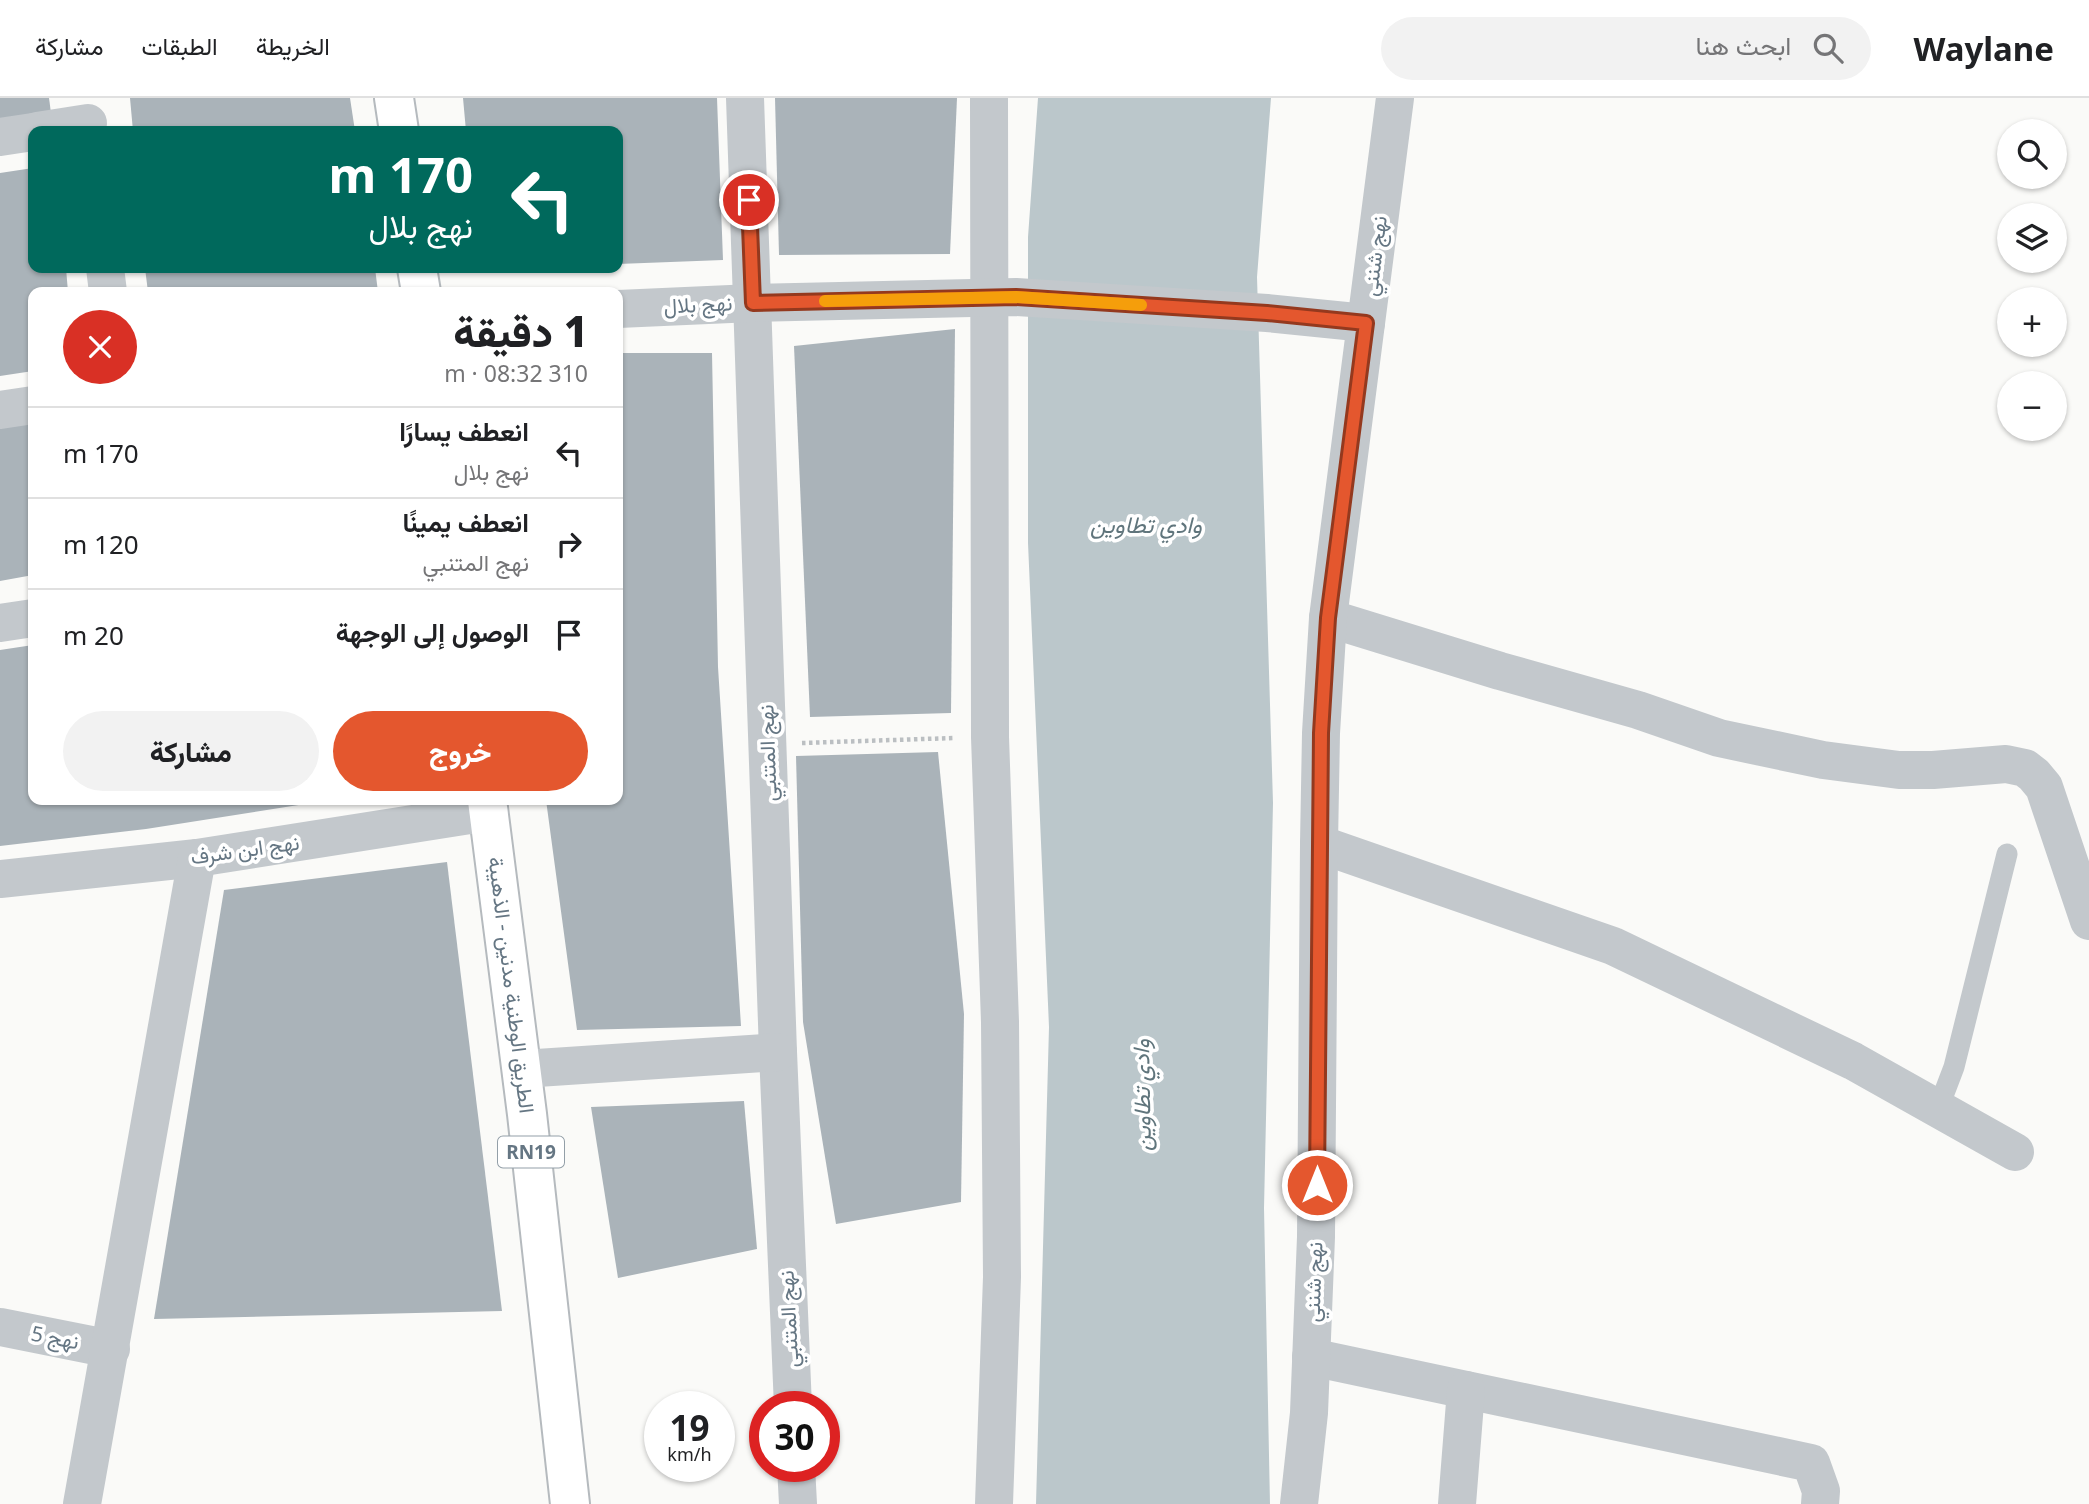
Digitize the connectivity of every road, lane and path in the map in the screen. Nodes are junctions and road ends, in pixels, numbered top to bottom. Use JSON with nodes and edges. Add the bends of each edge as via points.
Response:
{"nodes":[{"id":1,"x":394,"y":98,"type":"edge"},
{"id":2,"x":745,"y":98,"type":"edge"},
{"id":3,"x":989,"y":98,"type":"edge"},
{"id":4,"x":1395,"y":98,"type":"edge"},
{"id":5,"x":87,"y":117,"type":"edge"},
{"id":6,"x":56,"y":126,"type":"edge"},
{"id":7,"x":398,"y":126,"type":"edge"},
{"id":8,"x":28,"y":133,"type":"edge"},
{"id":9,"x":0,"y":137,"type":"edge"},
{"id":10,"x":1002,"y":297,"type":"junction"},
{"id":11,"x":753,"y":303,"type":"junction"},
{"id":12,"x":623,"y":309,"type":"edge"},
{"id":13,"x":1366,"y":323,"type":"junction"},
{"id":14,"x":28,"y":406,"type":"edge"},
{"id":15,"x":0,"y":410,"type":"edge"},
{"id":16,"x":1328,"y":618,"type":"junction"},
{"id":17,"x":28,"y":619,"type":"edge"},
{"id":18,"x":0,"y":623,"type":"edge"},
{"id":19,"x":990,"y":737,"type":"junction"},
{"id":20,"x":768,"y":744,"type":"junction"},
{"id":21,"x":488,"y":806,"type":"edge"},
{"id":22,"x":1319,"y":844,"type":"junction"},
{"id":23,"x":2007,"y":855,"type":"dead end"},
{"id":24,"x":197,"y":858,"type":"junction"},
{"id":25,"x":0,"y":879,"type":"edge"},
{"id":26,"x":2089,"y":921,"type":"edge"},
{"id":27,"x":778,"y":1052,"type":"junction"},
{"id":28,"x":522,"y":1069,"type":"junction"},
{"id":29,"x":1938,"y":1109,"type":"junction"},
{"id":30,"x":2015,"y":1152,"type":"dead end"},
{"id":31,"x":0,"y":1327,"type":"edge"},
{"id":32,"x":111,"y":1349,"type":"junction"},
{"id":33,"x":1311,"y":1357,"type":"junction"},
{"id":34,"x":1466,"y":1390,"type":"junction"},
{"id":35,"x":792,"y":1391,"type":"edge"},
{"id":36,"x":797,"y":1482,"type":"edge"},
{"id":37,"x":82,"y":1504,"type":"edge"},
{"id":38,"x":570,"y":1504,"type":"edge"},
{"id":39,"x":798,"y":1504,"type":"edge"},
{"id":40,"x":994,"y":1504,"type":"edge"},
{"id":41,"x":1299,"y":1504,"type":"edge"},
{"id":42,"x":1457,"y":1504,"type":"edge"},
{"id":43,"x":1819,"y":1504,"type":"edge"}],
"edges":[{"from":1,"to":7,"type":"main road"},
{"from":2,"to":11,"type":"street","name":"نهج المتنبي"},
{"from":3,"to":10,"type":"street"},
{"from":4,"to":13,"type":"street","name":"نهج شنني"},
{"from":5,"to":6,"type":"street"},
{"from":8,"to":9,"type":"street"},
{"from":10,"to":11,"type":"street","name":"نهج بلال"},
{"from":10,"to":13,"type":"street","name":"نهج بلال"},
{"from":10,"to":19,"type":"street"},
{"from":11,"to":12,"type":"street","name":"نهج بلال"},
{"from":11,"to":20,"type":"street","name":"نهج المتنبي"},
{"from":13,"to":16,"type":"street","name":"نهج شنني"},
{"from":14,"to":15,"type":"street"},
{"from":16,"to":22,"type":"street","name":"نهج شنني"},
{"from":16,"to":26,"type":"street","via":[[1719,738],[1899,770],[2006,764],[2025,768],[2044,787]]},
{"from":17,"to":18,"type":"street"},
{"from":19,"to":20,"type":"path"},
{"from":19,"to":40,"type":"street","via":[[1000,1022],[1002,1278]]},
{"from":20,"to":27,"type":"street","name":"نهج المتنبي"},
{"from":21,"to":24,"type":"street","name":"نهج ابن شرف"},
{"from":21,"to":28,"type":"main road","name":"الطريق الوطنية مدنين - الذهيبة","number":"RN19"},
{"from":22,"to":29,"type":"street","via":[[1613,946],[1853,1061]]},
{"from":22,"to":33,"type":"street","name":"نهج شنني"},
{"from":23,"to":29,"type":"lane","via":[[1954,1067]]},
{"from":24,"to":25,"type":"street","name":"نهج ابن شرف"},
{"from":24,"to":32,"type":"street"},
{"from":27,"to":28,"type":"street"},
{"from":27,"to":35,"type":"street","name":"نهج المتنبي"},
{"from":28,"to":38,"type":"main road","name":"الطريق الوطنية مدنين - الذهيبة","number":"RN19"},
{"from":29,"to":30,"type":"street"},
{"from":31,"to":32,"type":"street","name":"نهج 5"},
{"from":32,"to":37,"type":"street"},
{"from":33,"to":34,"type":"street"},
{"from":33,"to":41,"type":"street","name":"نهج شنني"},
{"from":34,"to":42,"type":"street"},
{"from":34,"to":43,"type":"street","via":[[1811,1463],[1821,1491]]},
{"from":36,"to":39,"type":"street"}]}
